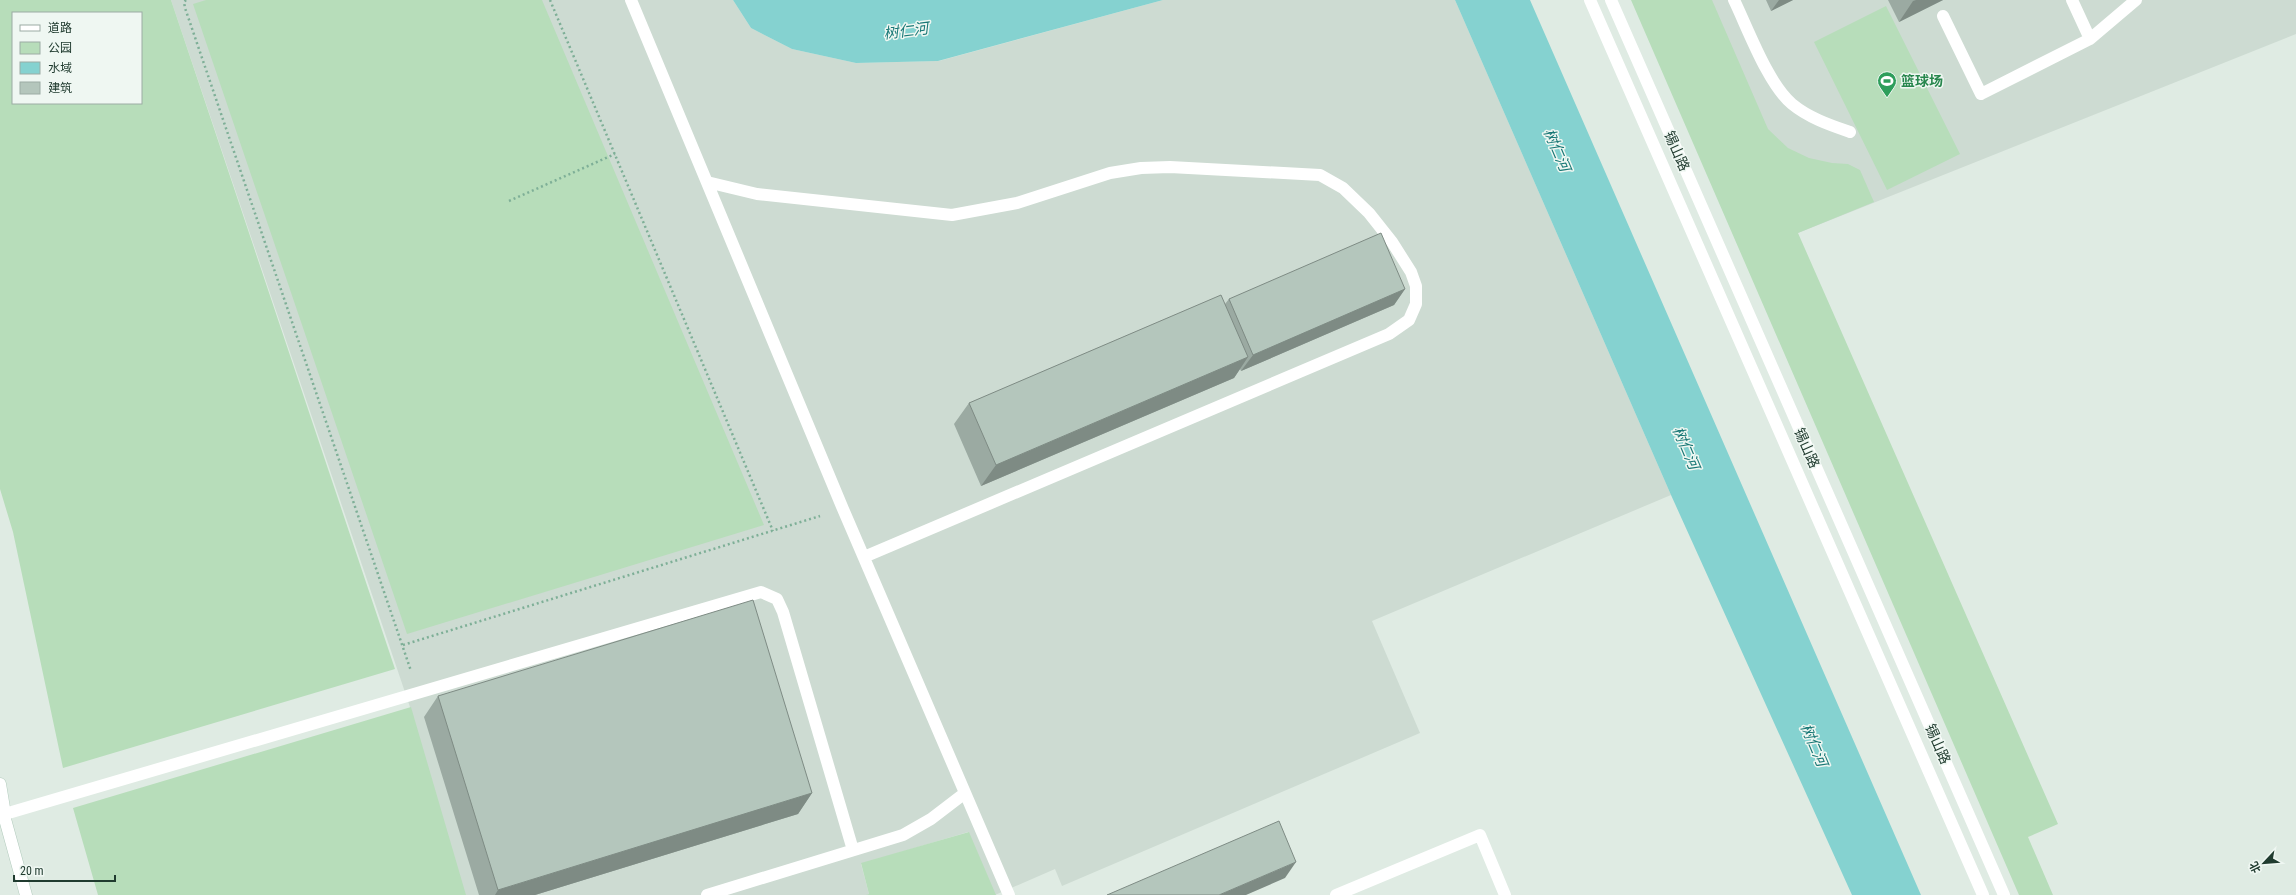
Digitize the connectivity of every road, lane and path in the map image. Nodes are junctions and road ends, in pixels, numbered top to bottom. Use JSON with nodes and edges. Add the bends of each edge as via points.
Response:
{"nodes":[{"id":1,"x":186,"y":0,"type":"edge"},
{"id":2,"x":550,"y":0,"type":"edge"},
{"id":3,"x":631,"y":0,"type":"edge"},
{"id":4,"x":1590,"y":0,"type":"edge"},
{"id":5,"x":1611,"y":0,"type":"edge"},
{"id":6,"x":1734,"y":0,"type":"edge"},
{"id":7,"x":2072,"y":0,"type":"edge"},
{"id":8,"x":2136,"y":0,"type":"edge"},
{"id":9,"x":1943,"y":16,"type":"dead end"},
{"id":10,"x":2090,"y":39,"type":"junction"},
{"id":11,"x":1850,"y":132,"type":"dead end"},
{"id":12,"x":615,"y":154,"type":"junction"},
{"id":13,"x":707,"y":182,"type":"junction"},
{"id":14,"x":509,"y":200,"type":"dead end"},
{"id":15,"x":843,"y":509,"type":"junction"},
{"id":16,"x":773,"y":531,"type":"junction"},
{"id":17,"x":864,"y":557,"type":"junction"},
{"id":18,"x":403,"y":645,"type":"junction"},
{"id":19,"x":418,"y":692,"type":"junction"},
{"id":20,"x":0,"y":784,"type":"edge"},
{"id":21,"x":965,"y":793,"type":"junction"},
{"id":22,"x":0,"y":801,"type":"edge"},
{"id":23,"x":5,"y":814,"type":"junction"},
{"id":24,"x":8,"y":831,"type":"junction"},
{"id":25,"x":853,"y":850,"type":"junction"},
{"id":26,"x":26,"y":895,"type":"edge"},
{"id":27,"x":707,"y":895,"type":"edge"},
{"id":28,"x":1009,"y":895,"type":"edge"},
{"id":29,"x":1336,"y":895,"type":"edge"},
{"id":30,"x":1505,"y":895,"type":"edge"},
{"id":31,"x":1983,"y":895,"type":"edge"},
{"id":32,"x":2004,"y":895,"type":"edge"}],
"edges":[{"from":1,"to":18,"type":"path","via":[[185,8]]},
{"from":2,"to":12,"type":"path"},
{"from":3,"to":13,"type":"street"},
{"from":4,"to":31,"type":"street","name":"锡山路"},
{"from":5,"to":32,"type":"street","name":"锡山路"},
{"from":6,"to":11,"type":"street","via":[[1774,83],[1791,103],[1812,117]]},
{"from":7,"to":10,"type":"street"},
{"from":8,"to":10,"type":"street"},
{"from":9,"to":10,"type":"street","via":[[1981,94]]},
{"from":12,"to":14,"type":"path"},
{"from":12,"to":16,"type":"path"},
{"from":13,"to":15,"type":"street"},
{"from":13,"to":17,"type":"street","via":[[757,194],[952,215],[1017,203],[1110,173],[1141,168],[1170,166],[1320,174],[1343,188],[1369,213],[1411,272],[1416,286],[1416,304],[1408,320],[1389,334]]},
{"from":15,"to":16,"type":"path"},
{"from":15,"to":17,"type":"street"},
{"from":16,"to":18,"type":"path"},
{"from":17,"to":21,"type":"street"},
{"from":18,"to":19,"type":"path"},
{"from":19,"to":23,"type":"street"},
{"from":19,"to":25,"type":"street","via":[[761,592],[777,599],[783,612]]},
{"from":20,"to":23,"type":"street"},
{"from":21,"to":25,"type":"street","via":[[931,820],[903,835]]},
{"from":21,"to":28,"type":"street"},
{"from":22,"to":24,"type":"street"},
{"from":23,"to":24,"type":"street"},
{"from":24,"to":26,"type":"street"},
{"from":25,"to":27,"type":"street"},
{"from":29,"to":30,"type":"street","via":[[1480,835]]}]}
